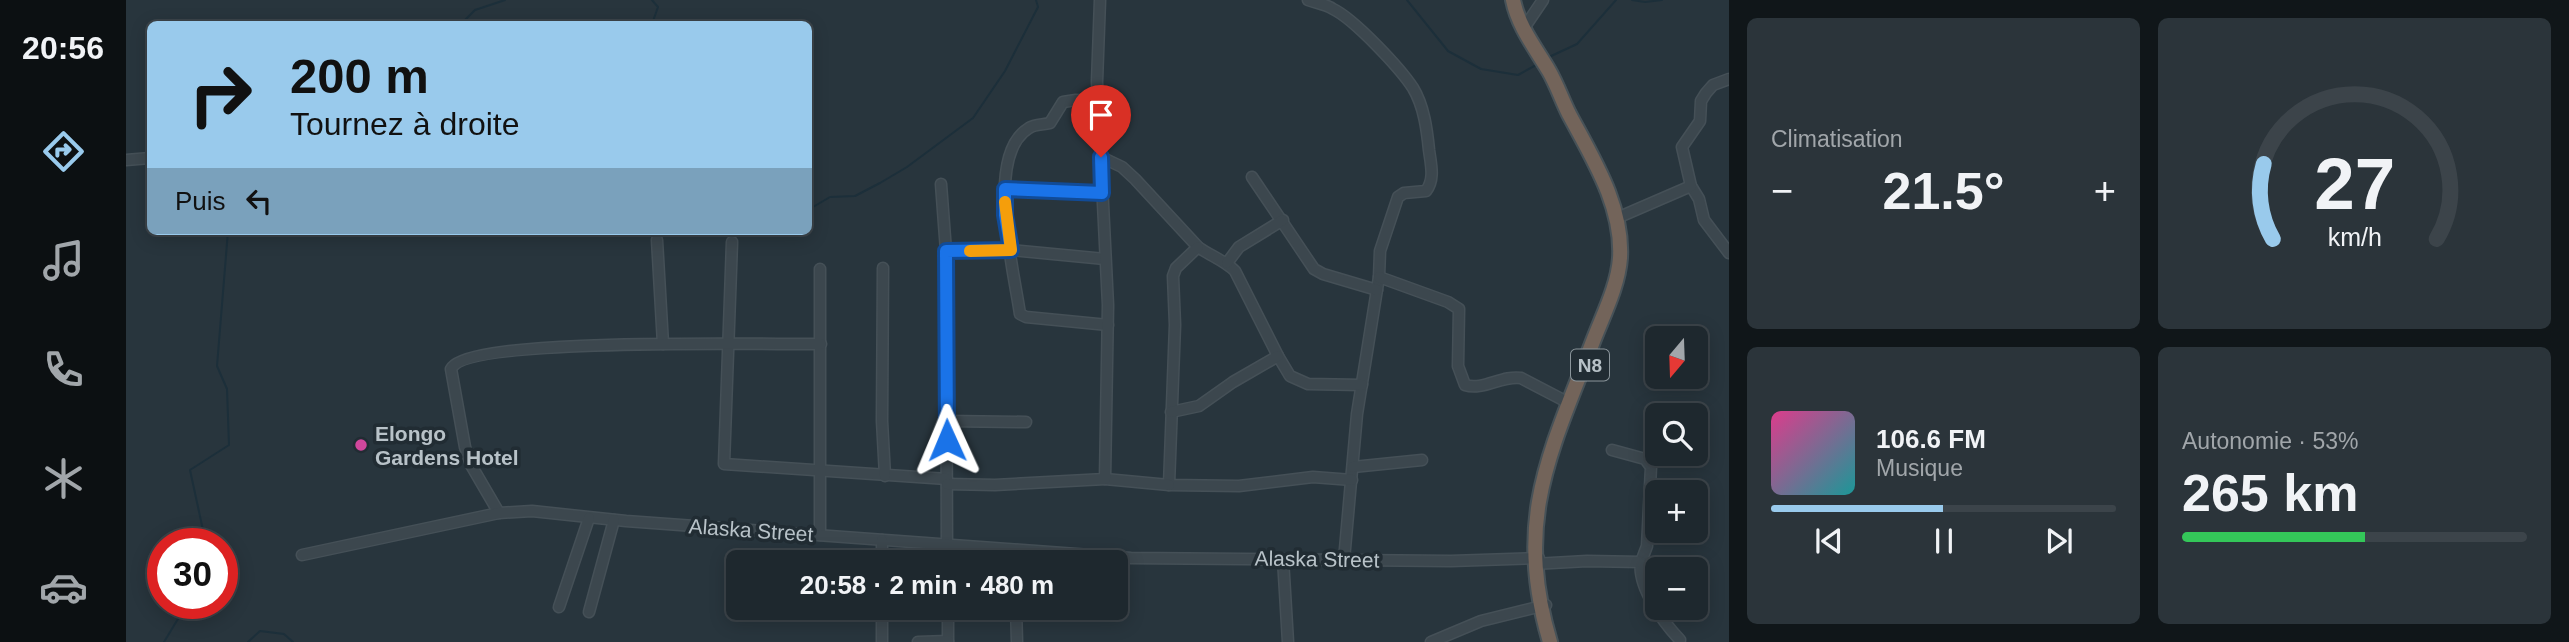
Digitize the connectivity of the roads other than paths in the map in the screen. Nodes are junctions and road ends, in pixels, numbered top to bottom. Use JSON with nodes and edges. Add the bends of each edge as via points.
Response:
{"nodes":[{"id":1,"x":1100,"y":0,"type":"edge"},
{"id":2,"x":1308,"y":0,"type":"edge"},
{"id":3,"x":1513,"y":0,"type":"edge"},
{"id":4,"x":1543,"y":0,"type":"edge"},
{"id":5,"x":1524,"y":28,"type":"junction"},
{"id":6,"x":1729,"y":79,"type":"edge"},
{"id":7,"x":1098,"y":101,"type":"junction"},
{"id":8,"x":1101,"y":157,"type":"junction"},
{"id":9,"x":147,"y":158,"type":"edge"},
{"id":10,"x":126,"y":160,"type":"edge"},
{"id":11,"x":1252,"y":177,"type":"dead end"},
{"id":12,"x":941,"y":184,"type":"dead end"},
{"id":13,"x":1691,"y":186,"type":"junction"},
{"id":14,"x":1005,"y":189,"type":"junction"},
{"id":15,"x":1102,"y":193,"type":"junction"},
{"id":16,"x":1619,"y":217,"type":"junction"},
{"id":17,"x":1283,"y":220,"type":"junction"},
{"id":18,"x":657,"y":240,"type":"dead end"},
{"id":19,"x":732,"y":242,"type":"dead end"},
{"id":20,"x":1198,"y":247,"type":"junction"},
{"id":21,"x":1011,"y":250,"type":"junction"},
{"id":22,"x":946,"y":251,"type":"junction"},
{"id":23,"x":1729,"y":253,"type":"edge"},
{"id":24,"x":1105,"y":259,"type":"junction"},
{"id":25,"x":1227,"y":263,"type":"junction"},
{"id":26,"x":883,"y":268,"type":"dead end"},
{"id":27,"x":820,"y":269,"type":"dead end"},
{"id":28,"x":1379,"y":277,"type":"junction"},
{"id":29,"x":1377,"y":290,"type":"junction"},
{"id":30,"x":1108,"y":325,"type":"junction"},
{"id":31,"x":663,"y":344,"type":"junction"},
{"id":32,"x":821,"y":344,"type":"junction"},
{"id":33,"x":727,"y":345,"type":"junction"},
{"id":34,"x":1591,"y":354,"type":"junction"},
{"id":35,"x":1278,"y":356,"type":"junction"},
{"id":36,"x":1362,"y":385,"type":"junction"},
{"id":37,"x":1569,"y":403,"type":"junction"},
{"id":38,"x":1171,"y":412,"type":"junction"},
{"id":39,"x":946,"y":421,"type":"junction"},
{"id":40,"x":1026,"y":422,"type":"dead end"},
{"id":41,"x":1612,"y":450,"type":"dead end"},
{"id":42,"x":1422,"y":460,"type":"dead end"},
{"id":43,"x":1353,"y":467,"type":"junction"},
{"id":44,"x":821,"y":470,"type":"junction"},
{"id":45,"x":885,"y":476,"type":"junction"},
{"id":46,"x":1105,"y":479,"type":"junction"},
{"id":47,"x":1352,"y":480,"type":"junction"},
{"id":48,"x":947,"y":482,"type":"junction"},
{"id":49,"x":1169,"y":485,"type":"junction"},
{"id":50,"x":499,"y":513,"type":"junction"},
{"id":51,"x":589,"y":519,"type":"junction"},
{"id":52,"x":614,"y":520,"type":"junction"},
{"id":53,"x":820,"y":535,"type":"junction"},
{"id":54,"x":882,"y":540,"type":"junction"},
{"id":55,"x":948,"y":545,"type":"junction"},
{"id":56,"x":882,"y":550,"type":"edge"},
{"id":57,"x":948,"y":550,"type":"edge"},
{"id":58,"x":1016,"y":550,"type":"edge"},
{"id":59,"x":302,"y":555,"type":"dead end"},
{"id":60,"x":1128,"y":558,"type":"edge"},
{"id":61,"x":1283,"y":559,"type":"junction"},
{"id":62,"x":1344,"y":560,"type":"junction"},
{"id":63,"x":1537,"y":561,"type":"junction"},
{"id":64,"x":1641,"y":562,"type":"junction"},
{"id":65,"x":1543,"y":606,"type":"junction"},
{"id":66,"x":559,"y":607,"type":"dead end"},
{"id":67,"x":590,"y":612,"type":"dead end"},
{"id":68,"x":882,"y":620,"type":"edge"},
{"id":69,"x":948,"y":620,"type":"edge"},
{"id":70,"x":1016,"y":620,"type":"edge"},
{"id":71,"x":948,"y":641,"type":"edge"},
{"id":72,"x":882,"y":642,"type":"edge"},
{"id":73,"x":918,"y":642,"type":"edge"},
{"id":74,"x":1017,"y":642,"type":"edge"},
{"id":75,"x":1288,"y":642,"type":"edge"},
{"id":76,"x":1431,"y":642,"type":"edge"},
{"id":77,"x":1550,"y":642,"type":"edge"},
{"id":78,"x":1556,"y":642,"type":"edge"},
{"id":79,"x":1680,"y":642,"type":"edge"}],
"edges":[{"from":1,"to":7,"type":"street"},
{"from":2,"to":28,"type":"street","via":[[1344,16],[1400,72],[1414,90],[1426,123],[1433,174],[1430,186],[1398,197],[1382,243]]},
{"from":3,"to":5,"type":"highway","number":"N8"},
{"from":4,"to":5,"type":"street"},
{"from":5,"to":16,"type":"highway","number":"N8","via":[[1593,156]]},
{"from":6,"to":13,"type":"street","via":[[1706,93],[1700,121],[1682,147]]},
{"from":7,"to":8,"type":"street"},
{"from":7,"to":14,"type":"street","via":[[1063,102],[1050,123],[1028,129],[1009,153]]},
{"from":8,"to":15,"type":"street"},
{"from":8,"to":20,"type":"street","via":[[1135,179]]},
{"from":9,"to":10,"type":"street"},
{"from":11,"to":17,"type":"street"},
{"from":12,"to":22,"type":"street"},
{"from":13,"to":16,"type":"street"},
{"from":13,"to":23,"type":"street","via":[[1704,220]]},
{"from":14,"to":15,"type":"street"},
{"from":14,"to":21,"type":"street"},
{"from":15,"to":24,"type":"street"},
{"from":16,"to":34,"type":"highway","number":"N8","via":[[1618,272]]},
{"from":17,"to":25,"type":"street","via":[[1239,247]]},
{"from":17,"to":29,"type":"street","via":[[1314,269]]},
{"from":18,"to":31,"type":"street"},
{"from":19,"to":33,"type":"street"},
{"from":20,"to":25,"type":"street"},
{"from":20,"to":38,"type":"street","via":[[1172,276]]},
{"from":21,"to":22,"type":"street"},
{"from":21,"to":24,"type":"street"},
{"from":21,"to":30,"type":"street","via":[[1020,314]]},
{"from":22,"to":39,"type":"street"},
{"from":24,"to":30,"type":"street"},
{"from":25,"to":35,"type":"street","via":[[1241,281]]},
{"from":26,"to":45,"type":"street"},
{"from":27,"to":32,"type":"street"},
{"from":28,"to":29,"type":"street"},
{"from":28,"to":37,"type":"street","via":[[1456,305],[1458,366],[1465,385],[1475,387],[1512,376]]},
{"from":29,"to":36,"type":"street"},
{"from":30,"to":46,"type":"street"},
{"from":31,"to":33,"type":"street"},
{"from":31,"to":50,"type":"street","via":[[523,348],[453,365],[465,447]]},
{"from":32,"to":33,"type":"street"},
{"from":32,"to":44,"type":"street"},
{"from":33,"to":44,"type":"street","via":[[724,464]]},
{"from":34,"to":37,"type":"highway","number":"N8"},
{"from":34,"to":63,"type":"highway","number":"N8","via":[[1550,471]]},
{"from":35,"to":36,"type":"street","via":[[1290,376],[1299,381]]},
{"from":35,"to":38,"type":"street","via":[[1199,406]]},
{"from":36,"to":43,"type":"street"},
{"from":37,"to":63,"type":"highway","number":"N8","via":[[1539,491]]},
{"from":38,"to":49,"type":"street"},
{"from":39,"to":40,"type":"street"},
{"from":39,"to":48,"type":"street"},
{"from":41,"to":64,"type":"street","via":[[1645,459],[1651,467],[1647,546]]},
{"from":42,"to":43,"type":"street"},
{"from":43,"to":47,"type":"street"},
{"from":44,"to":45,"type":"street"},
{"from":44,"to":53,"type":"street"},
{"from":45,"to":48,"type":"street"},
{"from":46,"to":48,"type":"street","via":[[995,485]]},
{"from":46,"to":49,"type":"street"},
{"from":47,"to":49,"type":"street","via":[[1313,477],[1239,486]]},
{"from":47,"to":62,"type":"street"},
{"from":48,"to":55,"type":"street"},
{"from":50,"to":51,"type":"street","name":"Alaska Street","via":[[532,511]]},
{"from":50,"to":59,"type":"street","name":"Alaska Street"},
{"from":51,"to":52,"type":"street","name":"Alaska Street"},
{"from":51,"to":66,"type":"street"},
{"from":52,"to":53,"type":"street","name":"Alaska Street"},
{"from":52,"to":67,"type":"street"},
{"from":53,"to":54,"type":"street","name":"Alaska Street"},
{"from":54,"to":55,"type":"street","name":"Alaska Street"},
{"from":54,"to":56,"type":"street"},
{"from":55,"to":57,"type":"street"},
{"from":55,"to":58,"type":"street","name":"Alaska Street"},
{"from":60,"to":61,"type":"street","name":"Alaska Street"},
{"from":61,"to":62,"type":"street","name":"Alaska Street"},
{"from":61,"to":75,"type":"street"},
{"from":62,"to":63,"type":"street","name":"Alaska Street"},
{"from":63,"to":64,"type":"street","name":"Alaska Street"},
{"from":63,"to":65,"type":"highway","number":"N8"},
{"from":64,"to":79,"type":"street","via":[[1641,575],[1655,608]]},
{"from":65,"to":76,"type":"street","via":[[1481,621]]},
{"from":65,"to":77,"type":"highway","number":"N8"},
{"from":65,"to":78,"type":"highway","number":"N8"},
{"from":68,"to":72,"type":"street"},
{"from":69,"to":71,"type":"street"},
{"from":70,"to":74,"type":"street"},
{"from":71,"to":73,"type":"street"}]}
